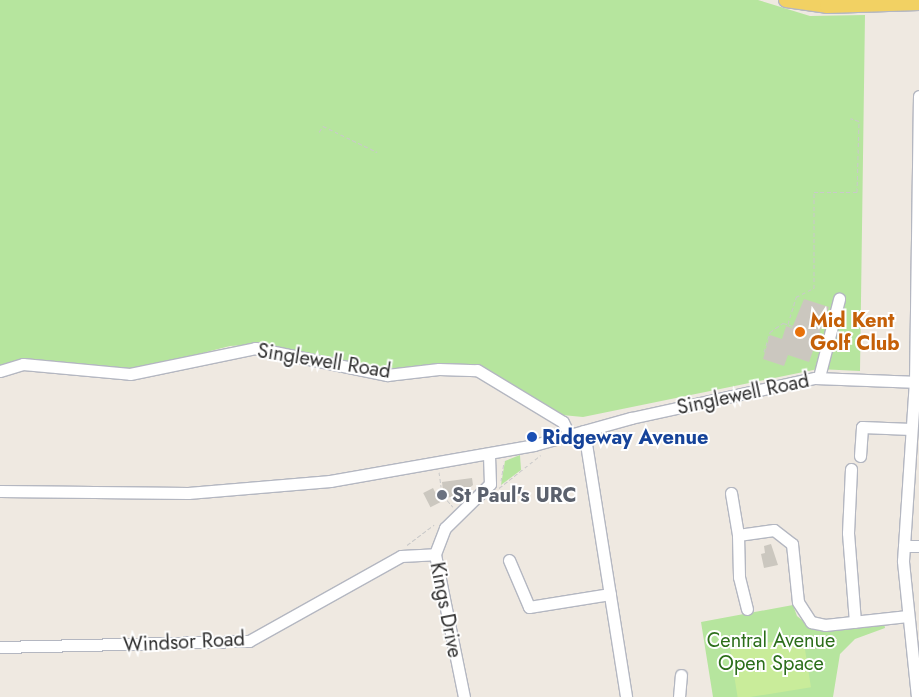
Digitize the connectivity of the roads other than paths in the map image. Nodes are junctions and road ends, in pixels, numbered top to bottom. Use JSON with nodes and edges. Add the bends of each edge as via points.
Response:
{"nodes":[{"id":1,"x":786,"y":0,"type":"edge"},
{"id":2,"x":919,"y":3,"type":"edge"},
{"id":3,"x":919,"y":96,"type":"edge"},
{"id":4,"x":919,"y":156,"type":"edge"},
{"id":5,"x":839,"y":299,"type":"dead end"},
{"id":6,"x":0,"y":371,"type":"edge"},
{"id":7,"x":818,"y":377,"type":"junction"},
{"id":8,"x":917,"y":382,"type":"edge"},
{"id":9,"x":911,"y":430,"type":"junction"},
{"id":10,"x":584,"y":431,"type":"junction"},
{"id":11,"x":569,"y":435,"type":"junction"},
{"id":12,"x":489,"y":454,"type":"junction"},
{"id":13,"x":860,"y":456,"type":"dead end"},
{"id":14,"x":851,"y":469,"type":"dead end"},
{"id":15,"x":0,"y":491,"type":"edge"},
{"id":16,"x":731,"y":493,"type":"dead end"},
{"id":17,"x":738,"y":535,"type":"junction"},
{"id":18,"x":904,"y":546,"type":"junction"},
{"id":19,"x":919,"y":546,"type":"edge"},
{"id":20,"x":435,"y":554,"type":"junction"},
{"id":21,"x":509,"y":560,"type":"dead end"},
{"id":22,"x":610,"y":594,"type":"junction"},
{"id":23,"x":747,"y":609,"type":"dead end"},
{"id":24,"x":908,"y":616,"type":"junction"},
{"id":25,"x":855,"y":622,"type":"junction"},
{"id":26,"x":0,"y":647,"type":"edge"},
{"id":27,"x":681,"y":674,"type":"dead end"},
{"id":28,"x":464,"y":697,"type":"edge"},
{"id":29,"x":626,"y":697,"type":"edge"},
{"id":30,"x":679,"y":697,"type":"edge"},
{"id":31,"x":917,"y":697,"type":"edge"}],
"edges":[{"from":1,"to":2,"type":"main road","via":[[820,6]]},
{"from":3,"to":4,"type":"street"},
{"from":4,"to":8,"type":"street"},
{"from":5,"to":7,"type":"street"},
{"from":6,"to":11,"type":"street","name":"Singlewell Road","via":[[23,364],[130,374],[255,348],[387,375],[477,370],[563,422]]},
{"from":7,"to":8,"type":"street","name":"Singlewell Road"},
{"from":7,"to":10,"type":"street","name":"Singlewell Road"},
{"from":8,"to":9,"type":"street"},
{"from":9,"to":13,"type":"street","via":[[862,427]]},
{"from":9,"to":18,"type":"street"},
{"from":10,"to":11,"type":"street","name":"Singlewell Road"},
{"from":10,"to":22,"type":"street"},
{"from":11,"to":12,"type":"street","name":"Singlewell Road"},
{"from":12,"to":15,"type":"street","name":"Singlewell Road","via":[[339,480],[226,491]]},
{"from":12,"to":20,"type":"street","name":"Kings Drive","via":[[490,485],[444,529]]},
{"from":14,"to":25,"type":"street","via":[[848,533]]},
{"from":16,"to":17,"type":"street"},
{"from":17,"to":23,"type":"street","via":[[739,577]]},
{"from":17,"to":25,"type":"street","via":[[774,530],[783,534],[795,550],[796,592],[805,617],[825,625]]},
{"from":18,"to":19,"type":"street"},
{"from":18,"to":24,"type":"street"},
{"from":20,"to":26,"type":"street","name":"Windsor Road","via":[[401,556],[249,641]]},
{"from":20,"to":28,"type":"street","name":"Kings Drive"},
{"from":21,"to":22,"type":"street","via":[[529,607]]},
{"from":22,"to":29,"type":"street"},
{"from":24,"to":25,"type":"street"},
{"from":24,"to":31,"type":"street"},
{"from":27,"to":30,"type":"street"}]}
